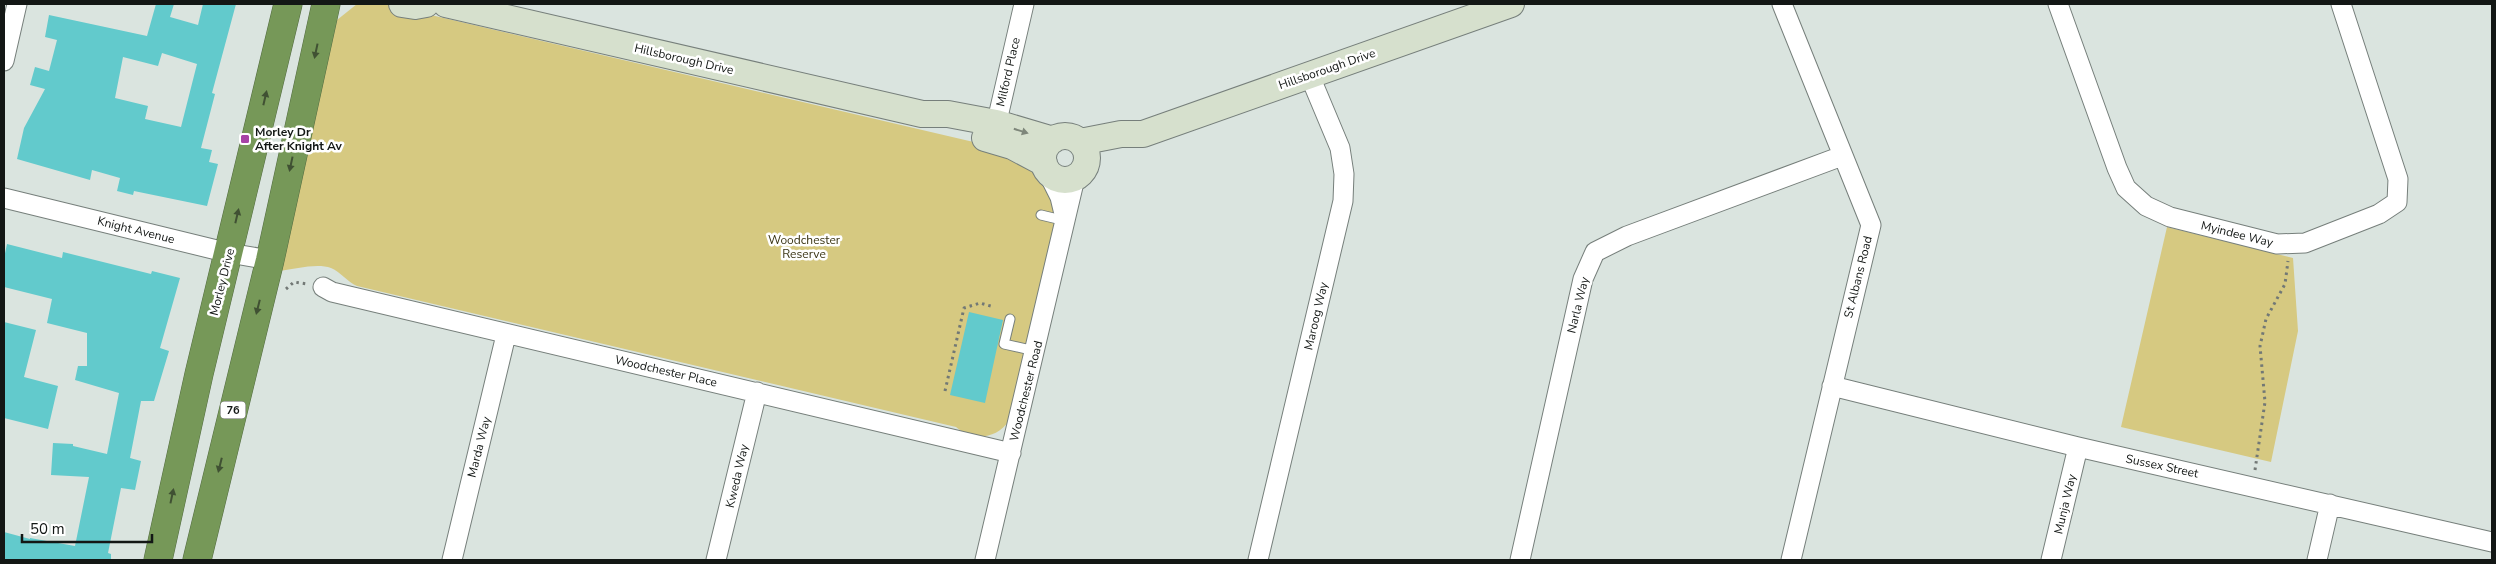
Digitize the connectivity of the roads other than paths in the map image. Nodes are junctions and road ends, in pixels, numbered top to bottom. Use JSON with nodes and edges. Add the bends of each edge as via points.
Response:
{"nodes":[{"id":1,"x":17,"y":4,"type":"edge"},
{"id":2,"x":288,"y":4,"type":"edge"},
{"id":3,"x":326,"y":4,"type":"edge"},
{"id":4,"x":402,"y":4,"type":"edge"},
{"id":5,"x":426,"y":4,"type":"edge"},
{"id":6,"x":446,"y":4,"type":"edge"},
{"id":7,"x":1024,"y":4,"type":"edge"},
{"id":8,"x":1511,"y":4,"type":"edge"},
{"id":9,"x":1782,"y":4,"type":"edge"},
{"id":10,"x":2058,"y":4,"type":"edge"},
{"id":11,"x":2341,"y":4,"type":"edge"},
{"id":12,"x":4,"y":61,"type":"edge"},
{"id":13,"x":1309,"y":74,"type":"junction"},
{"id":14,"x":995,"y":132,"type":"junction"},
{"id":15,"x":1053,"y":140,"type":"junction"},
{"id":16,"x":1842,"y":156,"type":"junction"},
{"id":17,"x":1080,"y":162,"type":"junction"},
{"id":18,"x":1045,"y":167,"type":"junction"},
{"id":19,"x":4,"y":198,"type":"edge"},
{"id":20,"x":1042,"y":215,"type":"dead end"},
{"id":21,"x":1066,"y":221,"type":"junction"},
{"id":22,"x":229,"y":252,"type":"junction"},
{"id":23,"x":270,"y":260,"type":"junction"},
{"id":24,"x":323,"y":287,"type":"road end"},
{"id":25,"x":1010,"y":319,"type":"dead end"},
{"id":26,"x":506,"y":334,"type":"junction"},
{"id":27,"x":1035,"y":351,"type":"junction"},
{"id":28,"x":1832,"y":386,"type":"junction"},
{"id":29,"x":757,"y":392,"type":"junction"},
{"id":30,"x":2078,"y":447,"type":"junction"},
{"id":31,"x":1010,"y":454,"type":"junction"},
{"id":32,"x":2330,"y":504,"type":"junction"},
{"id":33,"x":2492,"y":542,"type":"edge"},
{"id":34,"x":158,"y":560,"type":"edge"},
{"id":35,"x":197,"y":560,"type":"edge"},
{"id":36,"x":452,"y":560,"type":"edge"},
{"id":37,"x":716,"y":560,"type":"edge"},
{"id":38,"x":985,"y":560,"type":"edge"},
{"id":39,"x":1258,"y":560,"type":"edge"},
{"id":40,"x":1520,"y":560,"type":"edge"},
{"id":41,"x":1791,"y":560,"type":"edge"},
{"id":42,"x":2052,"y":560,"type":"edge"},
{"id":43,"x":2317,"y":560,"type":"edge"}],
"edges":[{"from":1,"to":12,"type":"street"},
{"from":22,"to":2,"type":"highway","name":"Morley Drive","one_way":true},
{"from":3,"to":23,"type":"highway","number":"76","one_way":true},
{"from":4,"to":5,"type":"street"},
{"from":6,"to":14,"type":"street","name":"Hillsborough Drive","via":[[922,114],[948,114]]},
{"from":7,"to":14,"type":"street","name":"Milford Place"},
{"from":8,"to":13,"type":"street","name":"Hillsborough Drive"},
{"from":9,"to":16,"type":"street","name":"St Albans Road"},
{"from":10,"to":11,"type":"street","name":"Myindee Way","via":[[2126,188],[2146,206],[2170,217],[2277,244],[2305,243],[2379,214],[2397,202],[2398,179]]},
{"from":13,"to":17,"type":"street","name":"Hillsborough Drive","via":[[1143,134],[1125,149]]},
{"from":13,"to":39,"type":"street","name":"Maroog Way","via":[[1340,148],[1344,174],[1343,201]]},
{"from":14,"to":15,"type":"street","name":"Hillsborough Drive","one_way":true},
{"from":14,"to":18,"type":"street","name":"Hillsborough Drive"},
{"from":15,"to":17,"type":"street","via":[[1060,136],[1072,137]]},
{"from":15,"to":18,"type":"street","via":[[1046,148]]},
{"from":16,"to":28,"type":"street","name":"St Albans Road","via":[[1871,225]]},
{"from":16,"to":40,"type":"street","name":"Narla Way","via":[[1626,236],[1596,252],[1583,279]]},
{"from":17,"to":18,"type":"street","via":[[1060,180]]},
{"from":17,"to":21,"type":"street","name":"Woodchester Road"},
{"from":18,"to":21,"type":"street","name":"Woodchester Road","via":[[1060,197]]},
{"from":19,"to":22,"type":"street","name":"Knight Avenue"},
{"from":20,"to":21,"type":"lane"},
{"from":21,"to":27,"type":"street","name":"Woodchester Road"},
{"from":22,"to":23,"type":"street","name":"Knight Avenue"},
{"from":34,"to":22,"type":"highway","name":"Morley Drive","one_way":true},
{"from":23,"to":35,"type":"highway","number":"76","one_way":true},
{"from":24,"to":26,"type":"street","name":"Woodchester Place","via":[[332,292]]},
{"from":25,"to":27,"type":"lane","via":[[1004,344]]},
{"from":26,"to":29,"type":"street","name":"Woodchester Place"},
{"from":26,"to":36,"type":"street","name":"Marda Way"},
{"from":27,"to":31,"type":"street","name":"Woodchester Road"},
{"from":28,"to":30,"type":"street","name":"Sussex Street"},
{"from":28,"to":41,"type":"street","name":"St Albans Road"},
{"from":29,"to":31,"type":"street","name":"Woodchester Place"},
{"from":29,"to":37,"type":"street","name":"Kweda Way"},
{"from":30,"to":32,"type":"street","name":"Sussex Street"},
{"from":30,"to":42,"type":"street","name":"Munja Way"},
{"from":31,"to":38,"type":"street","name":"Woodchester Road"},
{"from":32,"to":33,"type":"street","name":"Sussex Street"},
{"from":32,"to":43,"type":"street"}]}
